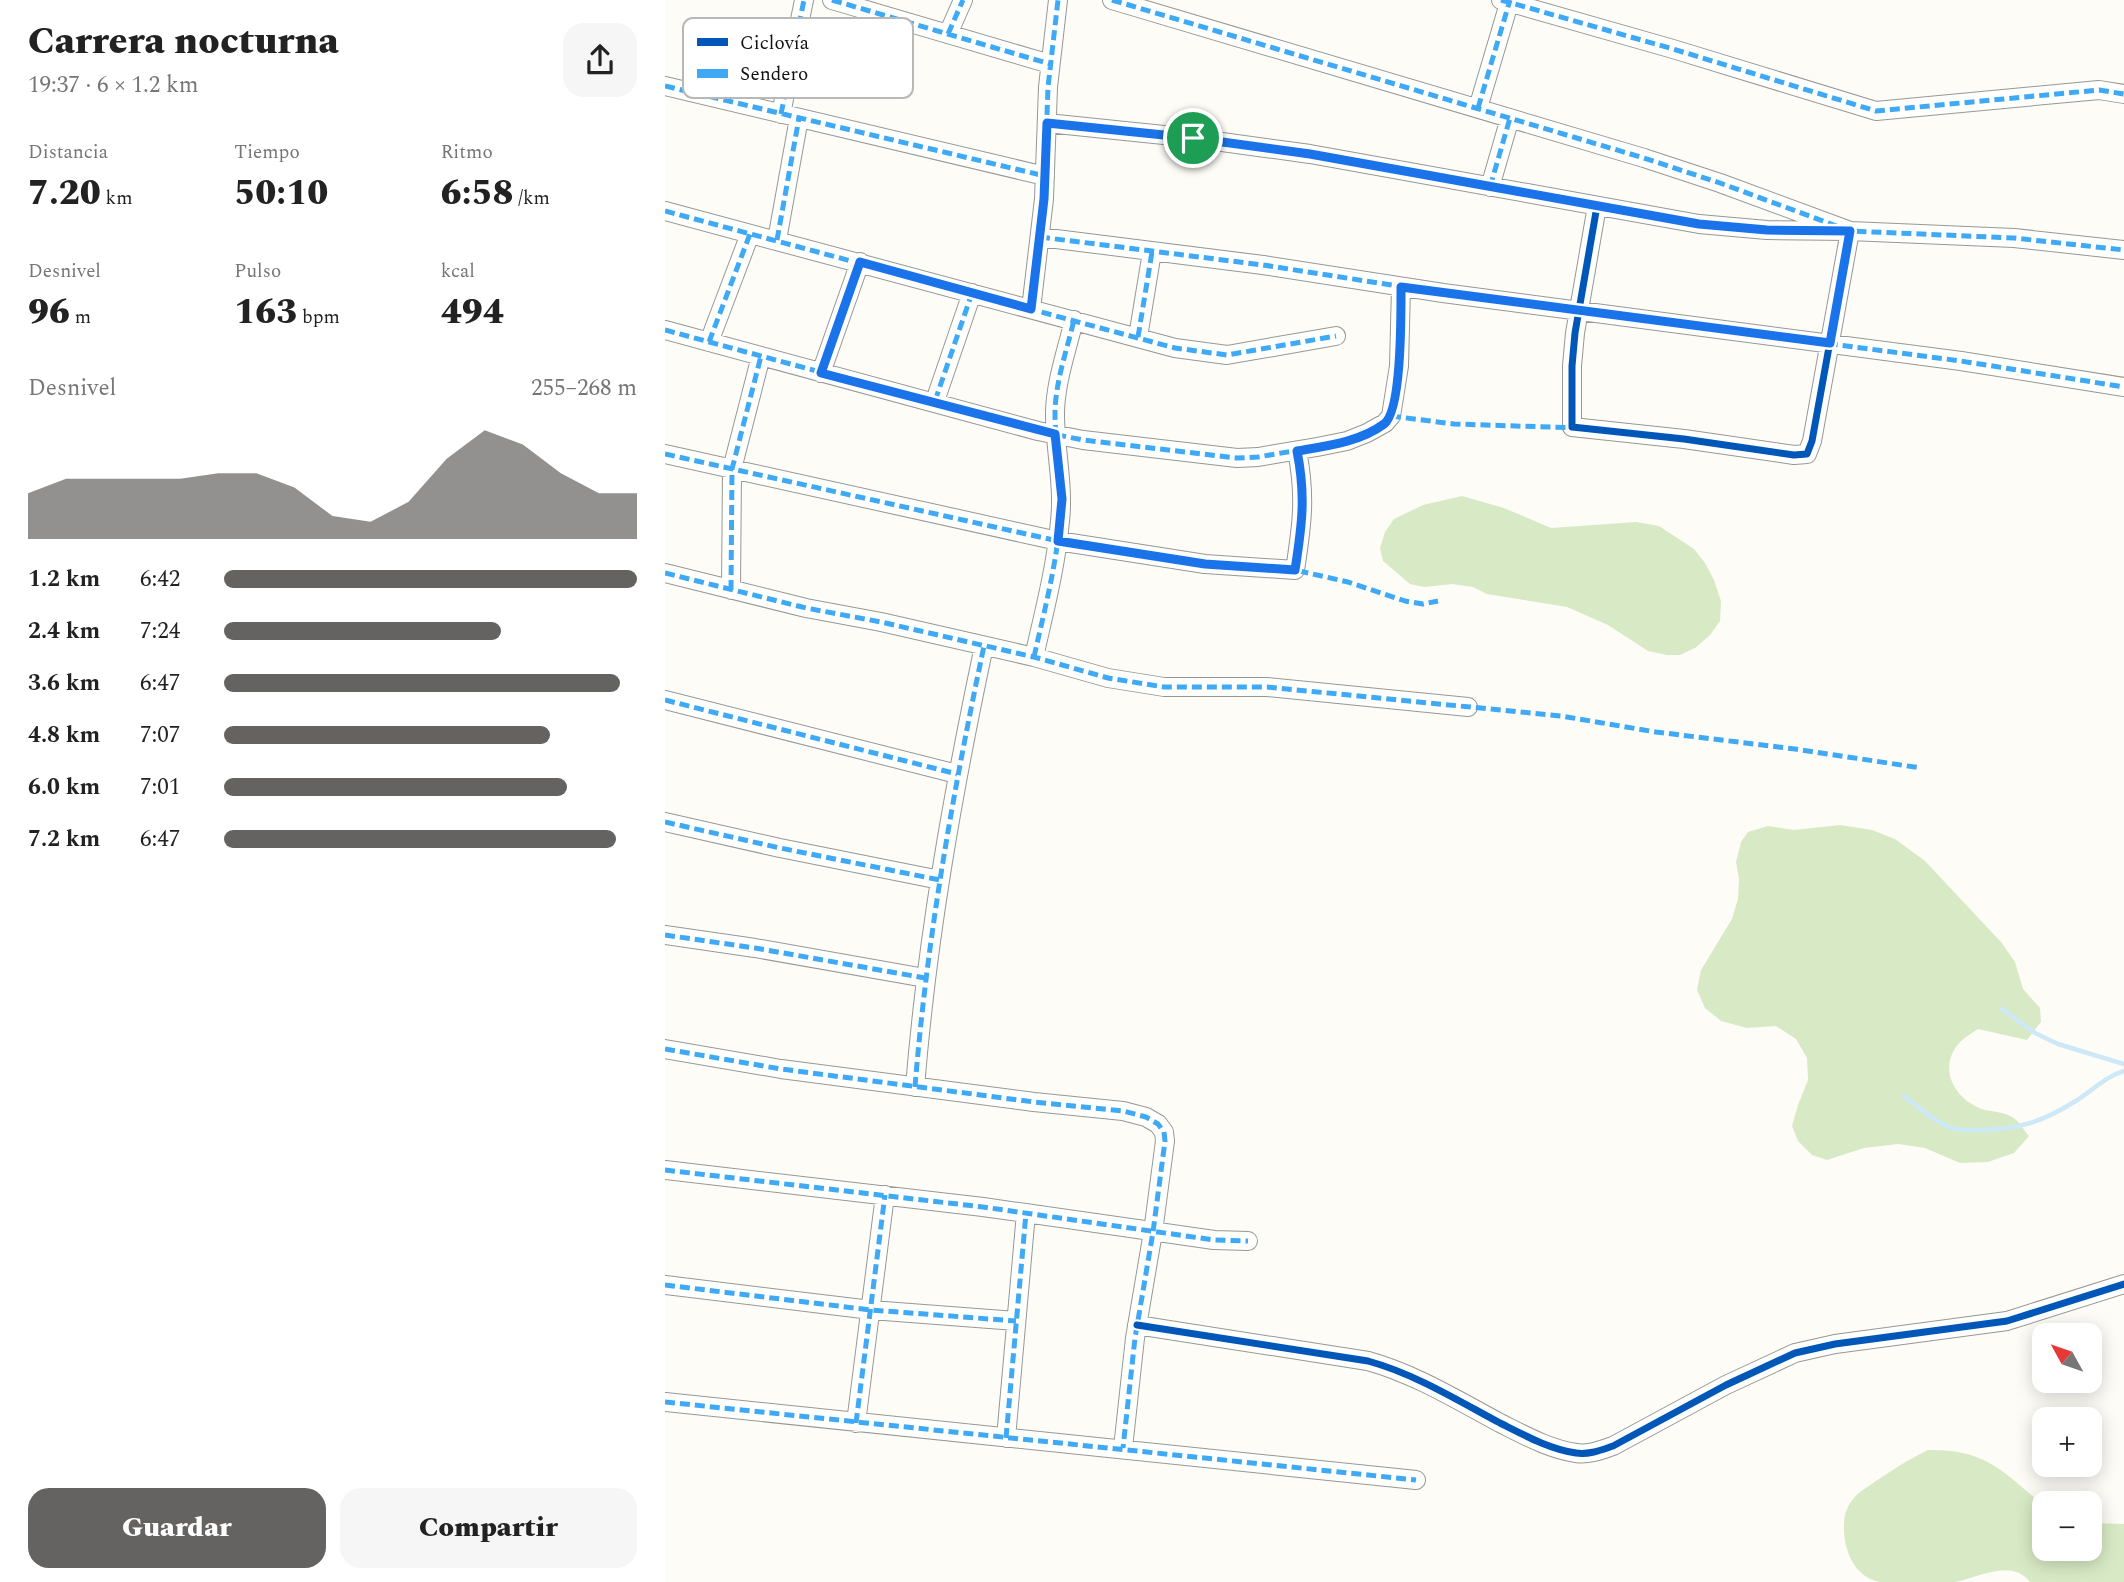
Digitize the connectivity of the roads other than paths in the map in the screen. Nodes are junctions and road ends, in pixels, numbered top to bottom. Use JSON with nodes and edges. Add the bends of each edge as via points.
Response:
{"nodes":[{"id":1,"x":804,"y":0,"type":"edge"},
{"id":2,"x":963,"y":0,"type":"edge"},
{"id":3,"x":1058,"y":0,"type":"edge"},
{"id":4,"x":1112,"y":0,"type":"edge"},
{"id":5,"x":838,"y":1,"type":"edge"},
{"id":6,"x":1507,"y":1,"type":"edge"},
{"id":7,"x":802,"y":18,"type":"edge"},
{"id":8,"x":895,"y":18,"type":"edge"},
{"id":9,"x":913,"y":24,"type":"edge"},
{"id":10,"x":948,"y":34,"type":"junction"},
{"id":11,"x":1050,"y":64,"type":"junction"},
{"id":12,"x":665,"y":86,"type":"edge"},
{"id":13,"x":683,"y":90,"type":"edge"},
{"id":14,"x":2124,"y":94,"type":"edge"},
{"id":15,"x":715,"y":98,"type":"edge"},
{"id":16,"x":792,"y":98,"type":"edge"},
{"id":17,"x":1478,"y":108,"type":"junction"},
{"id":18,"x":790,"y":116,"type":"junction"},
{"id":19,"x":1510,"y":118,"type":"junction"},
{"id":20,"x":1047,"y":123,"type":"junction"},
{"id":21,"x":1045,"y":176,"type":"junction"},
{"id":22,"x":1490,"y":187,"type":"junction"},
{"id":23,"x":1597,"y":206,"type":"junction"},
{"id":24,"x":665,"y":211,"type":"edge"},
{"id":25,"x":1850,"y":231,"type":"junction"},
{"id":26,"x":750,"y":234,"type":"junction"},
{"id":27,"x":1040,"y":237,"type":"junction"},
{"id":28,"x":777,"y":240,"type":"junction"},
{"id":29,"x":2124,"y":250,"type":"edge"},
{"id":30,"x":1152,"y":252,"type":"junction"},
{"id":31,"x":860,"y":262,"type":"junction"},
{"id":32,"x":1401,"y":287,"type":"junction"},
{"id":33,"x":972,"y":293,"type":"junction"},
{"id":34,"x":1031,"y":309,"type":"junction"},
{"id":35,"x":1578,"y":310,"type":"junction"},
{"id":36,"x":1074,"y":320,"type":"junction"},
{"id":37,"x":665,"y":330,"type":"edge"},
{"id":38,"x":1336,"y":336,"type":"dead end"},
{"id":39,"x":1138,"y":337,"type":"junction"},
{"id":40,"x":709,"y":342,"type":"junction"},
{"id":41,"x":1830,"y":343,"type":"junction"},
{"id":42,"x":761,"y":356,"type":"junction"},
{"id":43,"x":821,"y":373,"type":"junction"},
{"id":44,"x":2124,"y":387,"type":"edge"},
{"id":45,"x":935,"y":401,"type":"junction"},
{"id":46,"x":1055,"y":434,"type":"junction"},
{"id":47,"x":1297,"y":451,"type":"junction"},
{"id":48,"x":665,"y":454,"type":"edge"},
{"id":49,"x":732,"y":469,"type":"junction"},
{"id":50,"x":1058,"y":541,"type":"junction"},
{"id":51,"x":665,"y":573,"type":"edge"},
{"id":52,"x":731,"y":590,"type":"junction"},
{"id":53,"x":984,"y":646,"type":"junction"},
{"id":54,"x":1034,"y":657,"type":"junction"},
{"id":55,"x":665,"y":700,"type":"edge"},
{"id":56,"x":1468,"y":707,"type":"dead end"},
{"id":57,"x":957,"y":774,"type":"junction"},
{"id":58,"x":665,"y":822,"type":"edge"},
{"id":59,"x":940,"y":880,"type":"junction"},
{"id":60,"x":665,"y":935,"type":"edge"},
{"id":61,"x":925,"y":978,"type":"junction"},
{"id":62,"x":665,"y":1049,"type":"edge"},
{"id":63,"x":915,"y":1087,"type":"junction"},
{"id":64,"x":665,"y":1170,"type":"edge"},
{"id":65,"x":885,"y":1195,"type":"junction"},
{"id":66,"x":1026,"y":1213,"type":"junction"},
{"id":67,"x":1153,"y":1232,"type":"junction"},
{"id":68,"x":1248,"y":1241,"type":"dead end"},
{"id":69,"x":2124,"y":1284,"type":"edge"},
{"id":70,"x":665,"y":1285,"type":"edge"},
{"id":71,"x":871,"y":1310,"type":"junction"},
{"id":72,"x":1016,"y":1321,"type":"junction"},
{"id":73,"x":1137,"y":1325,"type":"junction"},
{"id":74,"x":665,"y":1402,"type":"edge"},
{"id":75,"x":856,"y":1423,"type":"junction"},
{"id":76,"x":1006,"y":1438,"type":"junction"},
{"id":77,"x":1123,"y":1448,"type":"junction"},
{"id":78,"x":1416,"y":1480,"type":"dead end"}],
"edges":[{"from":1,"to":7,"type":"street"},
{"from":2,"to":10,"type":"street"},
{"from":3,"to":11,"type":"street"},
{"from":4,"to":17,"type":"street"},
{"from":5,"to":8,"type":"street"},
{"from":6,"to":14,"type":"street","via":[[1876,111],[2099,90]]},
{"from":6,"to":17,"type":"street"},
{"from":9,"to":10,"type":"street"},
{"from":10,"to":11,"type":"street"},
{"from":11,"to":20,"type":"street"},
{"from":12,"to":13,"type":"street"},
{"from":15,"to":18,"type":"street"},
{"from":16,"to":18,"type":"street"},
{"from":17,"to":19,"type":"street"},
{"from":18,"to":21,"type":"street"},
{"from":18,"to":28,"type":"street"},
{"from":19,"to":22,"type":"street"},
{"from":19,"to":25,"type":"street","via":[[1720,183]]},
{"from":20,"to":21,"type":"street"},
{"from":20,"to":22,"type":"street","via":[[1310,154]]},
{"from":21,"to":27,"type":"street"},
{"from":22,"to":23,"type":"street"},
{"from":23,"to":25,"type":"street","via":[[1712,225]]},
{"from":23,"to":35,"type":"street"},
{"from":24,"to":26,"type":"street"},
{"from":25,"to":29,"type":"street","via":[[2014,238]]},
{"from":25,"to":41,"type":"street"},
{"from":26,"to":28,"type":"street"},
{"from":26,"to":40,"type":"street"},
{"from":27,"to":30,"type":"street"},
{"from":27,"to":34,"type":"street"},
{"from":28,"to":31,"type":"street"},
{"from":30,"to":32,"type":"street"},
{"from":30,"to":39,"type":"street"},
{"from":31,"to":33,"type":"street"},
{"from":31,"to":43,"type":"street"},
{"from":32,"to":35,"type":"street"},
{"from":32,"to":47,"type":"street","via":[[1399,366],[1391,416],[1347,441]]},
{"from":33,"to":34,"type":"street"},
{"from":33,"to":45,"type":"street"},
{"from":34,"to":36,"type":"street"},
{"from":35,"to":41,"type":"street"},
{"from":35,"to":41,"type":"street","via":[[1572,427],[1803,456],[1810,450]]},
{"from":36,"to":39,"type":"street"},
{"from":36,"to":46,"type":"street","via":[[1056,394]]},
{"from":37,"to":40,"type":"street"},
{"from":38,"to":39,"type":"street","via":[[1227,355]]},
{"from":40,"to":42,"type":"street"},
{"from":41,"to":44,"type":"street"},
{"from":42,"to":43,"type":"street"},
{"from":42,"to":49,"type":"street"},
{"from":43,"to":45,"type":"street"},
{"from":45,"to":46,"type":"street"},
{"from":46,"to":47,"type":"street","via":[[1237,458]]},
{"from":46,"to":50,"type":"street","via":[[1062,499]]},
{"from":47,"to":50,"type":"street","via":[[1304,508],[1295,570],[1205,564]]},
{"from":48,"to":49,"type":"street"},
{"from":49,"to":50,"type":"street"},
{"from":49,"to":52,"type":"street"},
{"from":50,"to":54,"type":"street"},
{"from":51,"to":52,"type":"street"},
{"from":52,"to":53,"type":"street"},
{"from":53,"to":54,"type":"street"},
{"from":53,"to":57,"type":"street"},
{"from":54,"to":56,"type":"street","via":[[1108,678],[1164,687],[1267,687]]},
{"from":55,"to":57,"type":"street"},
{"from":57,"to":59,"type":"street"},
{"from":58,"to":59,"type":"street"},
{"from":59,"to":61,"type":"street"},
{"from":60,"to":61,"type":"street"},
{"from":61,"to":63,"type":"street"},
{"from":62,"to":63,"type":"street"},
{"from":63,"to":67,"type":"street","via":[[1123,1111],[1158,1124],[1165,1141]]},
{"from":64,"to":65,"type":"street"},
{"from":65,"to":66,"type":"street"},
{"from":65,"to":71,"type":"street"},
{"from":66,"to":67,"type":"street"},
{"from":66,"to":72,"type":"street"},
{"from":67,"to":68,"type":"street"},
{"from":67,"to":73,"type":"street"},
{"from":69,"to":73,"type":"street","via":[[2007,1321],[1795,1353],[1613,1446],[1578,1453],[1528,1437],[1415,1377],[1368,1360]]},
{"from":70,"to":71,"type":"street"},
{"from":71,"to":72,"type":"street"},
{"from":71,"to":75,"type":"street"},
{"from":72,"to":76,"type":"street"},
{"from":73,"to":77,"type":"street"},
{"from":74,"to":75,"type":"street"},
{"from":75,"to":76,"type":"street"},
{"from":76,"to":77,"type":"street"},
{"from":77,"to":78,"type":"street"}]}
